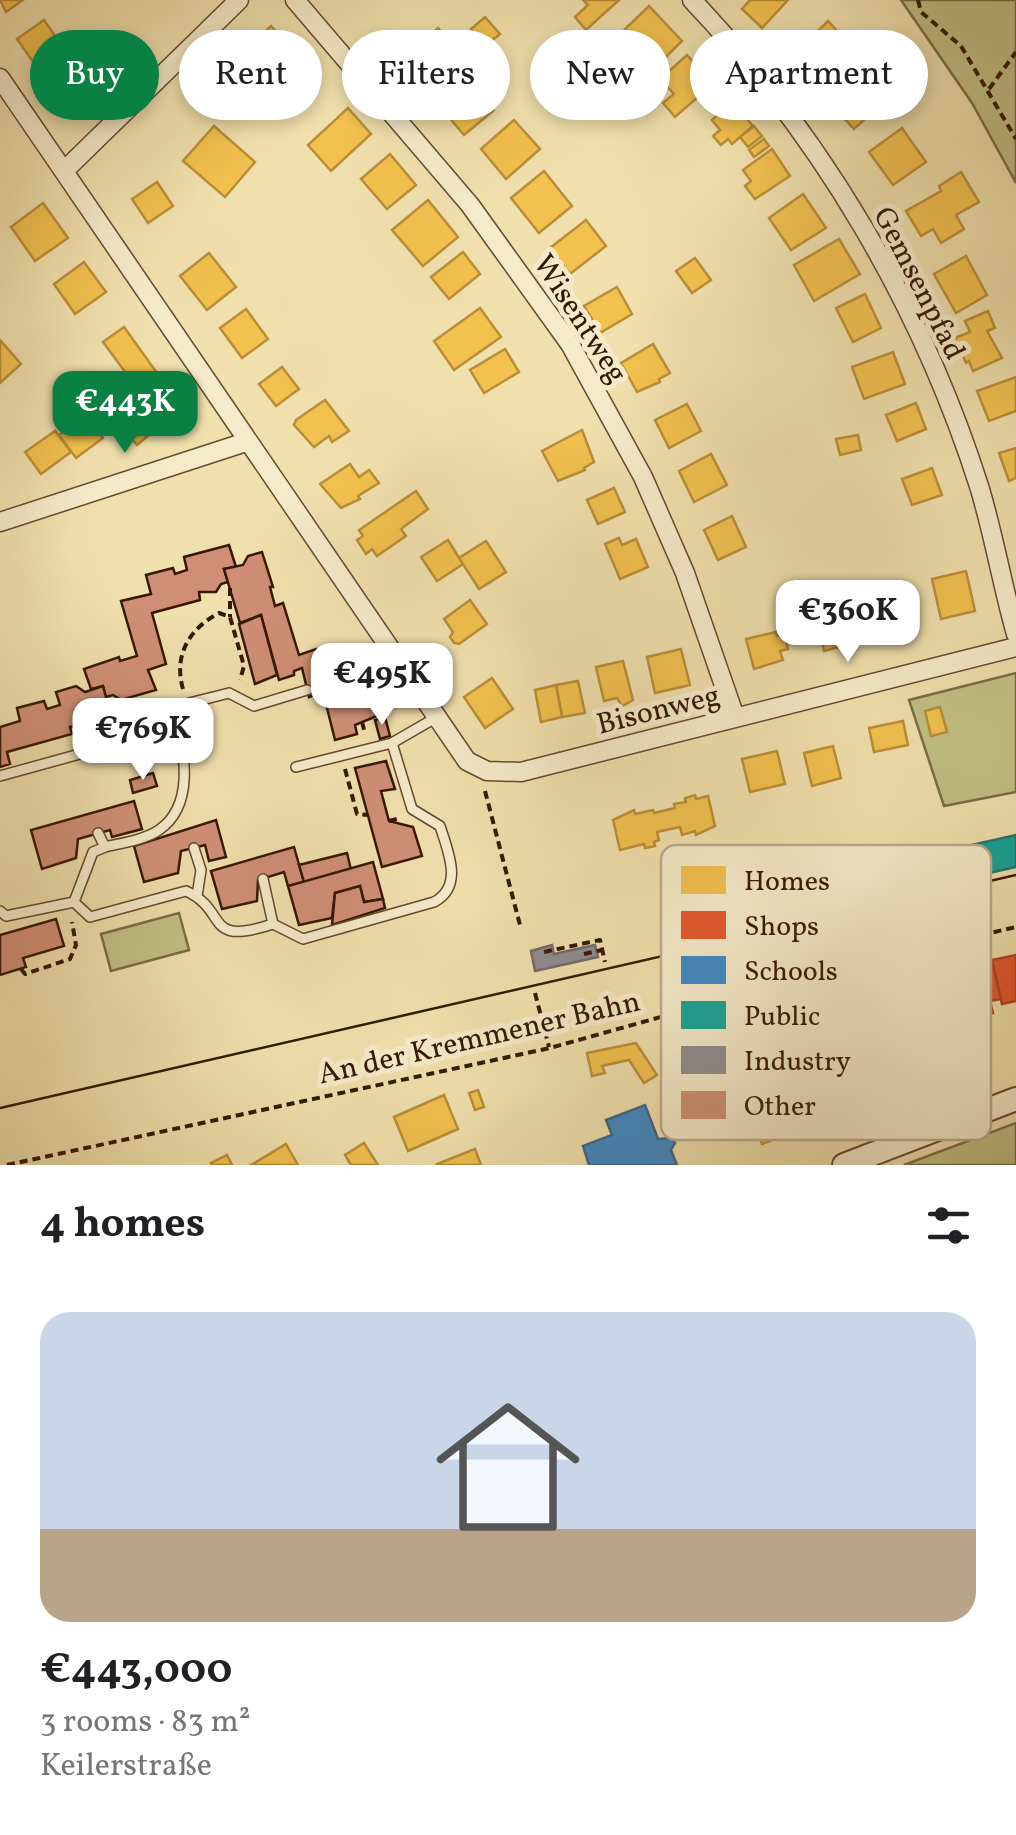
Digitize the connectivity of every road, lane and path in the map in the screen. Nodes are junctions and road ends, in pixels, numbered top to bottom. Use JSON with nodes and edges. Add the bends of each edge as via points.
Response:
{"nodes":[{"id":1,"x":239,"y":0,"type":"edge"},
{"id":2,"x":295,"y":0,"type":"edge"},
{"id":3,"x":692,"y":0,"type":"edge"},
{"id":4,"x":918,"y":0,"type":"edge"},
{"id":5,"x":1016,"y":52,"type":"edge"},
{"id":6,"x":0,"y":78,"type":"edge"},
{"id":7,"x":989,"y":89,"type":"junction"},
{"id":8,"x":1016,"y":139,"type":"edge"},
{"id":9,"x":64,"y":171,"type":"junction"},
{"id":10,"x":246,"y":442,"type":"junction"},
{"id":11,"x":0,"y":522,"type":"edge"},
{"id":12,"x":230,"y":588,"type":"dead end"},
{"id":13,"x":230,"y":617,"type":"junction"},
{"id":14,"x":1016,"y":634,"type":"edge"},
{"id":15,"x":1016,"y":647,"type":"edge"},
{"id":16,"x":396,"y":660,"type":"junction"},
{"id":17,"x":321,"y":686,"type":"dead end"},
{"id":18,"x":307,"y":690,"type":"dead end"},
{"id":19,"x":235,"y":699,"type":"junction"},
{"id":20,"x":188,"y":704,"type":"junction"},
{"id":21,"x":175,"y":708,"type":"junction"},
{"id":22,"x":437,"y":717,"type":"junction"},
{"id":23,"x":735,"y":718,"type":"junction"},
{"id":24,"x":392,"y":743,"type":"junction"},
{"id":25,"x":342,"y":754,"type":"junction"},
{"id":26,"x":296,"y":767,"type":"dead end"},
{"id":27,"x":487,"y":771,"type":"junction"},
{"id":28,"x":0,"y":776,"type":"edge"},
{"id":29,"x":368,"y":815,"type":"dead end"},
{"id":30,"x":98,"y":833,"type":"dead end"},
{"id":31,"x":105,"y":847,"type":"junction"},
{"id":32,"x":194,"y":848,"type":"dead end"},
{"id":33,"x":263,"y":879,"type":"dead end"},
{"id":34,"x":198,"y":896,"type":"junction"},
{"id":35,"x":74,"y":902,"type":"junction"},
{"id":36,"x":2,"y":915,"type":"edge"},
{"id":37,"x":273,"y":924,"type":"junction"},
{"id":38,"x":520,"y":925,"type":"dead end"},
{"id":39,"x":1016,"y":927,"type":"edge"},
{"id":40,"x":991,"y":933,"type":"edge"},
{"id":41,"x":602,"y":950,"type":"junction"},
{"id":42,"x":544,"y":952,"type":"dead end"},
{"id":43,"x":584,"y":954,"type":"dead end"},
{"id":44,"x":605,"y":962,"type":"dead end"},
{"id":45,"x":21,"y":969,"type":"dead end"},
{"id":46,"x":536,"y":994,"type":"dead end"},
{"id":47,"x":661,"y":1017,"type":"edge"},
{"id":48,"x":550,"y":1048,"type":"junction"},
{"id":49,"x":1016,"y":1099,"type":"edge"},
{"id":50,"x":991,"y":1109,"type":"edge"},
{"id":51,"x":909,"y":1140,"type":"edge"},
{"id":52,"x":8,"y":1165,"type":"edge"},
{"id":53,"x":844,"y":1165,"type":"edge"}],
"edges":[{"from":1,"to":9,"type":"street"},
{"from":2,"to":23,"type":"street","name":"Wisentweg","via":[[470,205],[570,344],[644,477]]},
{"from":3,"to":14,"type":"street","name":"Gemsenpfad","via":[[784,105],[907,307],[979,488]]},
{"from":4,"to":7,"type":"path","via":[[921,12],[961,46]]},
{"from":5,"to":7,"type":"path"},
{"from":6,"to":9,"type":"street"},
{"from":7,"to":8,"type":"path"},
{"from":9,"to":10,"type":"street"},
{"from":10,"to":11,"type":"street"},
{"from":10,"to":16,"type":"street"},
{"from":12,"to":13,"type":"path"},
{"from":13,"to":19,"type":"path","via":[[244,666]]},
{"from":13,"to":20,"type":"path","via":[[220,613],[190,635],[179,676]]},
{"from":15,"to":23,"type":"street","name":"Bisonweg"},
{"from":16,"to":17,"type":"lane"},
{"from":16,"to":22,"type":"street"},
{"from":18,"to":19,"type":"lane","via":[[254,706]]},
{"from":19,"to":20,"type":"lane","via":[[229,693]]},
{"from":20,"to":21,"type":"lane"},
{"from":21,"to":28,"type":"lane","via":[[142,719],[116,744]]},
{"from":21,"to":31,"type":"lane","via":[[186,764],[174,811],[158,831]]},
{"from":22,"to":24,"type":"lane"},
{"from":22,"to":27,"type":"street","via":[[467,761]]},
{"from":23,"to":27,"type":"street","name":"Bisonweg","via":[[521,772]]},
{"from":24,"to":25,"type":"lane"},
{"from":24,"to":37,"type":"lane","via":[[412,808],[440,826],[454,876],[450,890],[434,902],[303,939]]},
{"from":25,"to":26,"type":"lane"},
{"from":25,"to":29,"type":"path","via":[[357,814]]},
{"from":27,"to":38,"type":"path","via":[[485,788]]},
{"from":30,"to":31,"type":"lane"},
{"from":31,"to":35,"type":"lane","via":[[93,852]]},
{"from":32,"to":34,"type":"lane","via":[[201,870]]},
{"from":33,"to":37,"type":"lane"},
{"from":34,"to":35,"type":"lane","via":[[186,891],[90,917]]},
{"from":34,"to":37,"type":"lane","via":[[231,932]]},
{"from":35,"to":36,"type":"lane"},
{"from":35,"to":45,"type":"path","via":[[76,945],[70,959],[25,974]]},
{"from":39,"to":40,"type":"path","name":"An der Kremmener Bahn"},
{"from":41,"to":42,"type":"path","via":[[600,940]]},
{"from":41,"to":43,"type":"path"},
{"from":41,"to":44,"type":"path"},
{"from":46,"to":48,"type":"path"},
{"from":47,"to":48,"type":"path","name":"An der Kremmener Bahn"},
{"from":48,"to":52,"type":"path","name":"An der Kremmener Bahn"},
{"from":49,"to":50,"type":"street"},
{"from":51,"to":53,"type":"street"}]}
